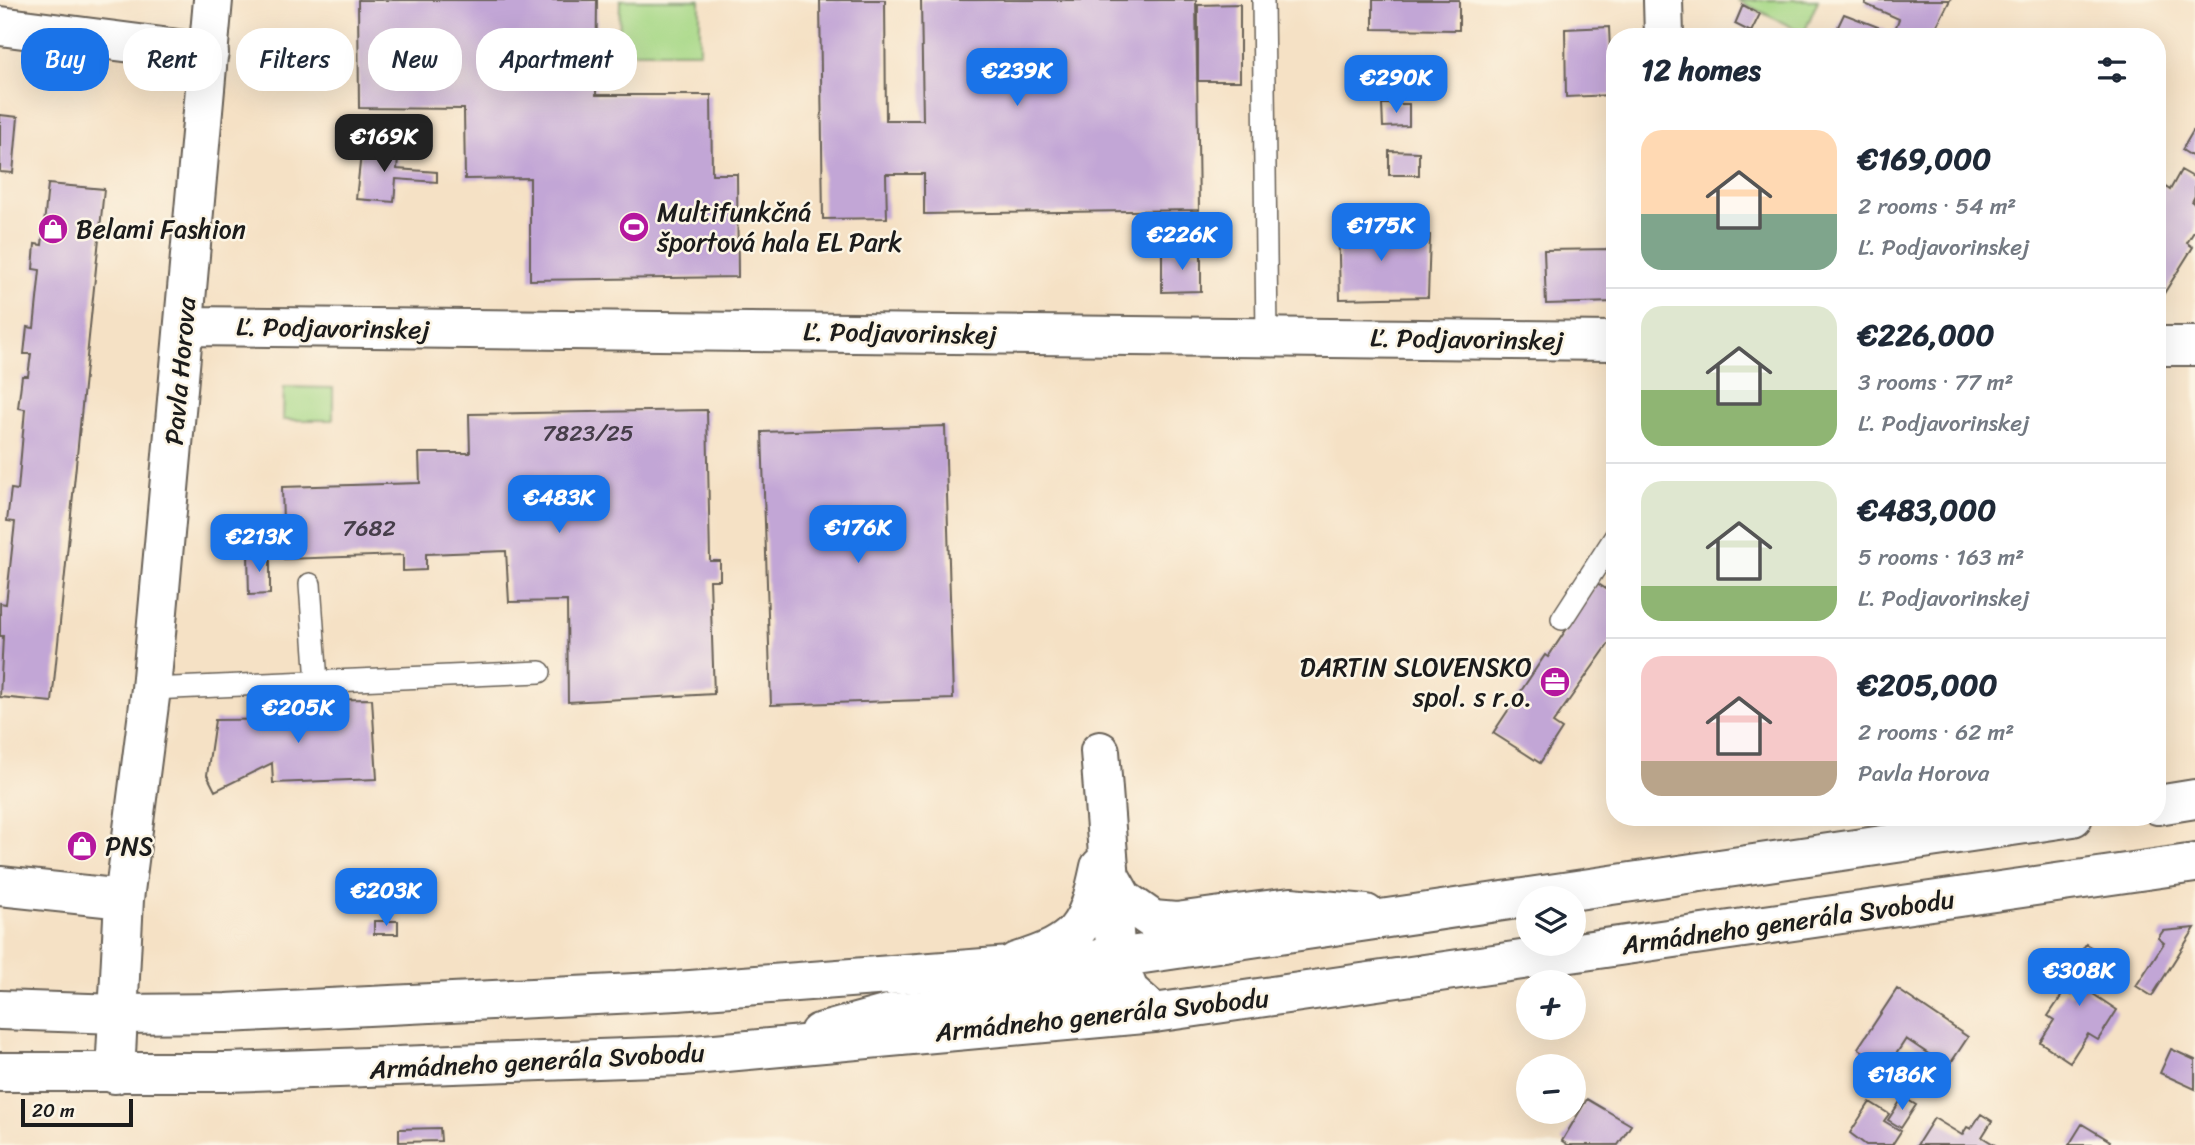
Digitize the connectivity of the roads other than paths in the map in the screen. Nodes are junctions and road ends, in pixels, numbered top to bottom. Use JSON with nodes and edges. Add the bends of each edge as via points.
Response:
{"nodes":[{"id":1,"x":213,"y":0,"type":"edge"},
{"id":2,"x":1263,"y":0,"type":"edge"},
{"id":3,"x":1663,"y":0,"type":"edge"},
{"id":4,"x":0,"y":26,"type":"edge"},
{"id":5,"x":211,"y":28,"type":"edge"},
{"id":6,"x":1664,"y":28,"type":"edge"},
{"id":7,"x":123,"y":42,"type":"edge"},
{"id":8,"x":206,"y":91,"type":"edge"},
{"id":9,"x":185,"y":326,"type":"junction"},
{"id":10,"x":1266,"y":337,"type":"junction"},
{"id":11,"x":1606,"y":341,"type":"edge"},
{"id":12,"x":2166,"y":346,"type":"edge"},
{"id":13,"x":2195,"y":346,"type":"edge"},
{"id":14,"x":1606,"y":551,"type":"edge"},
{"id":15,"x":310,"y":584,"type":"dead end"},
{"id":16,"x":1562,"y":619,"type":"dead end"},
{"id":17,"x":540,"y":672,"type":"dead end"},
{"id":18,"x":317,"y":682,"type":"junction"},
{"id":19,"x":151,"y":689,"type":"junction"},
{"id":20,"x":1100,"y":751,"type":"dead end"},
{"id":21,"x":2195,"y":799,"type":"edge"},
{"id":22,"x":2166,"y":804,"type":"edge"},
{"id":23,"x":2011,"y":826,"type":"edge"},
{"id":24,"x":1107,"y":834,"type":"junction"},
{"id":25,"x":2195,"y":863,"type":"edge"},
{"id":26,"x":1110,"y":876,"type":"junction"},
{"id":27,"x":0,"y":886,"type":"edge"},
{"id":28,"x":124,"y":899,"type":"junction"},
{"id":29,"x":1396,"y":916,"type":"junction"},
{"id":30,"x":1116,"y":958,"type":"junction"},
{"id":31,"x":1003,"y":966,"type":"junction"},
{"id":32,"x":0,"y":1010,"type":"edge"},
{"id":33,"x":1154,"y":1013,"type":"junction"},
{"id":34,"x":118,"y":1014,"type":"junction"},
{"id":35,"x":763,"y":1049,"type":"junction"},
{"id":36,"x":0,"y":1072,"type":"edge"},
{"id":37,"x":115,"y":1074,"type":"junction"}],
"edges":[{"from":1,"to":5,"type":"street","name":"Pavla Horova"},
{"from":2,"to":10,"type":"lane"},
{"from":3,"to":6,"type":"street"},
{"from":4,"to":7,"type":"street"},
{"from":8,"to":9,"type":"street","name":"Pavla Horova"},
{"from":9,"to":10,"type":"street","name":"Ľ. Podjavorinskej"},
{"from":9,"to":19,"type":"street","name":"Pavla Horova"},
{"from":10,"to":11,"type":"street","name":"Ľ. Podjavorinskej"},
{"from":12,"to":13,"type":"street"},
{"from":14,"to":16,"type":"lane"},
{"from":15,"to":18,"type":"lane"},
{"from":17,"to":18,"type":"lane"},
{"from":18,"to":19,"type":"lane"},
{"from":19,"to":28,"type":"street","name":"Pavla Horova"},
{"from":20,"to":24,"type":"street"},
{"from":21,"to":22,"type":"street"},
{"from":23,"to":29,"type":"street"},
{"from":24,"to":26,"type":"street"},
{"from":24,"to":31,"type":"street","via":[[1094,899],[1078,932],[1051,951]]},
{"from":25,"to":33,"type":"street","name":"Armádneho generála Svobodu"},
{"from":26,"to":29,"type":"street","via":[[1123,899],[1153,919],[1176,922],[1292,907]]},
{"from":26,"to":30,"type":"street"},
{"from":27,"to":28,"type":"street"},
{"from":28,"to":34,"type":"street","name":"Pavla Horova"},
{"from":29,"to":30,"type":"street"},
{"from":30,"to":31,"type":"street"},
{"from":30,"to":33,"type":"street","via":[[1129,991]]},
{"from":30,"to":35,"type":"street","via":[[1097,990],[1079,995],[892,1013]]},
{"from":31,"to":34,"type":"street","via":[[677,991]]},
{"from":32,"to":34,"type":"street"},
{"from":33,"to":35,"type":"street","name":"Armádneho generála Svobodu"},
{"from":34,"to":37,"type":"street","name":"Pavla Horova"},
{"from":35,"to":37,"type":"street","name":"Armádneho generála Svobodu","via":[[420,1067]]},
{"from":36,"to":37,"type":"street","name":"Armádneho generála Svobodu"}]}
